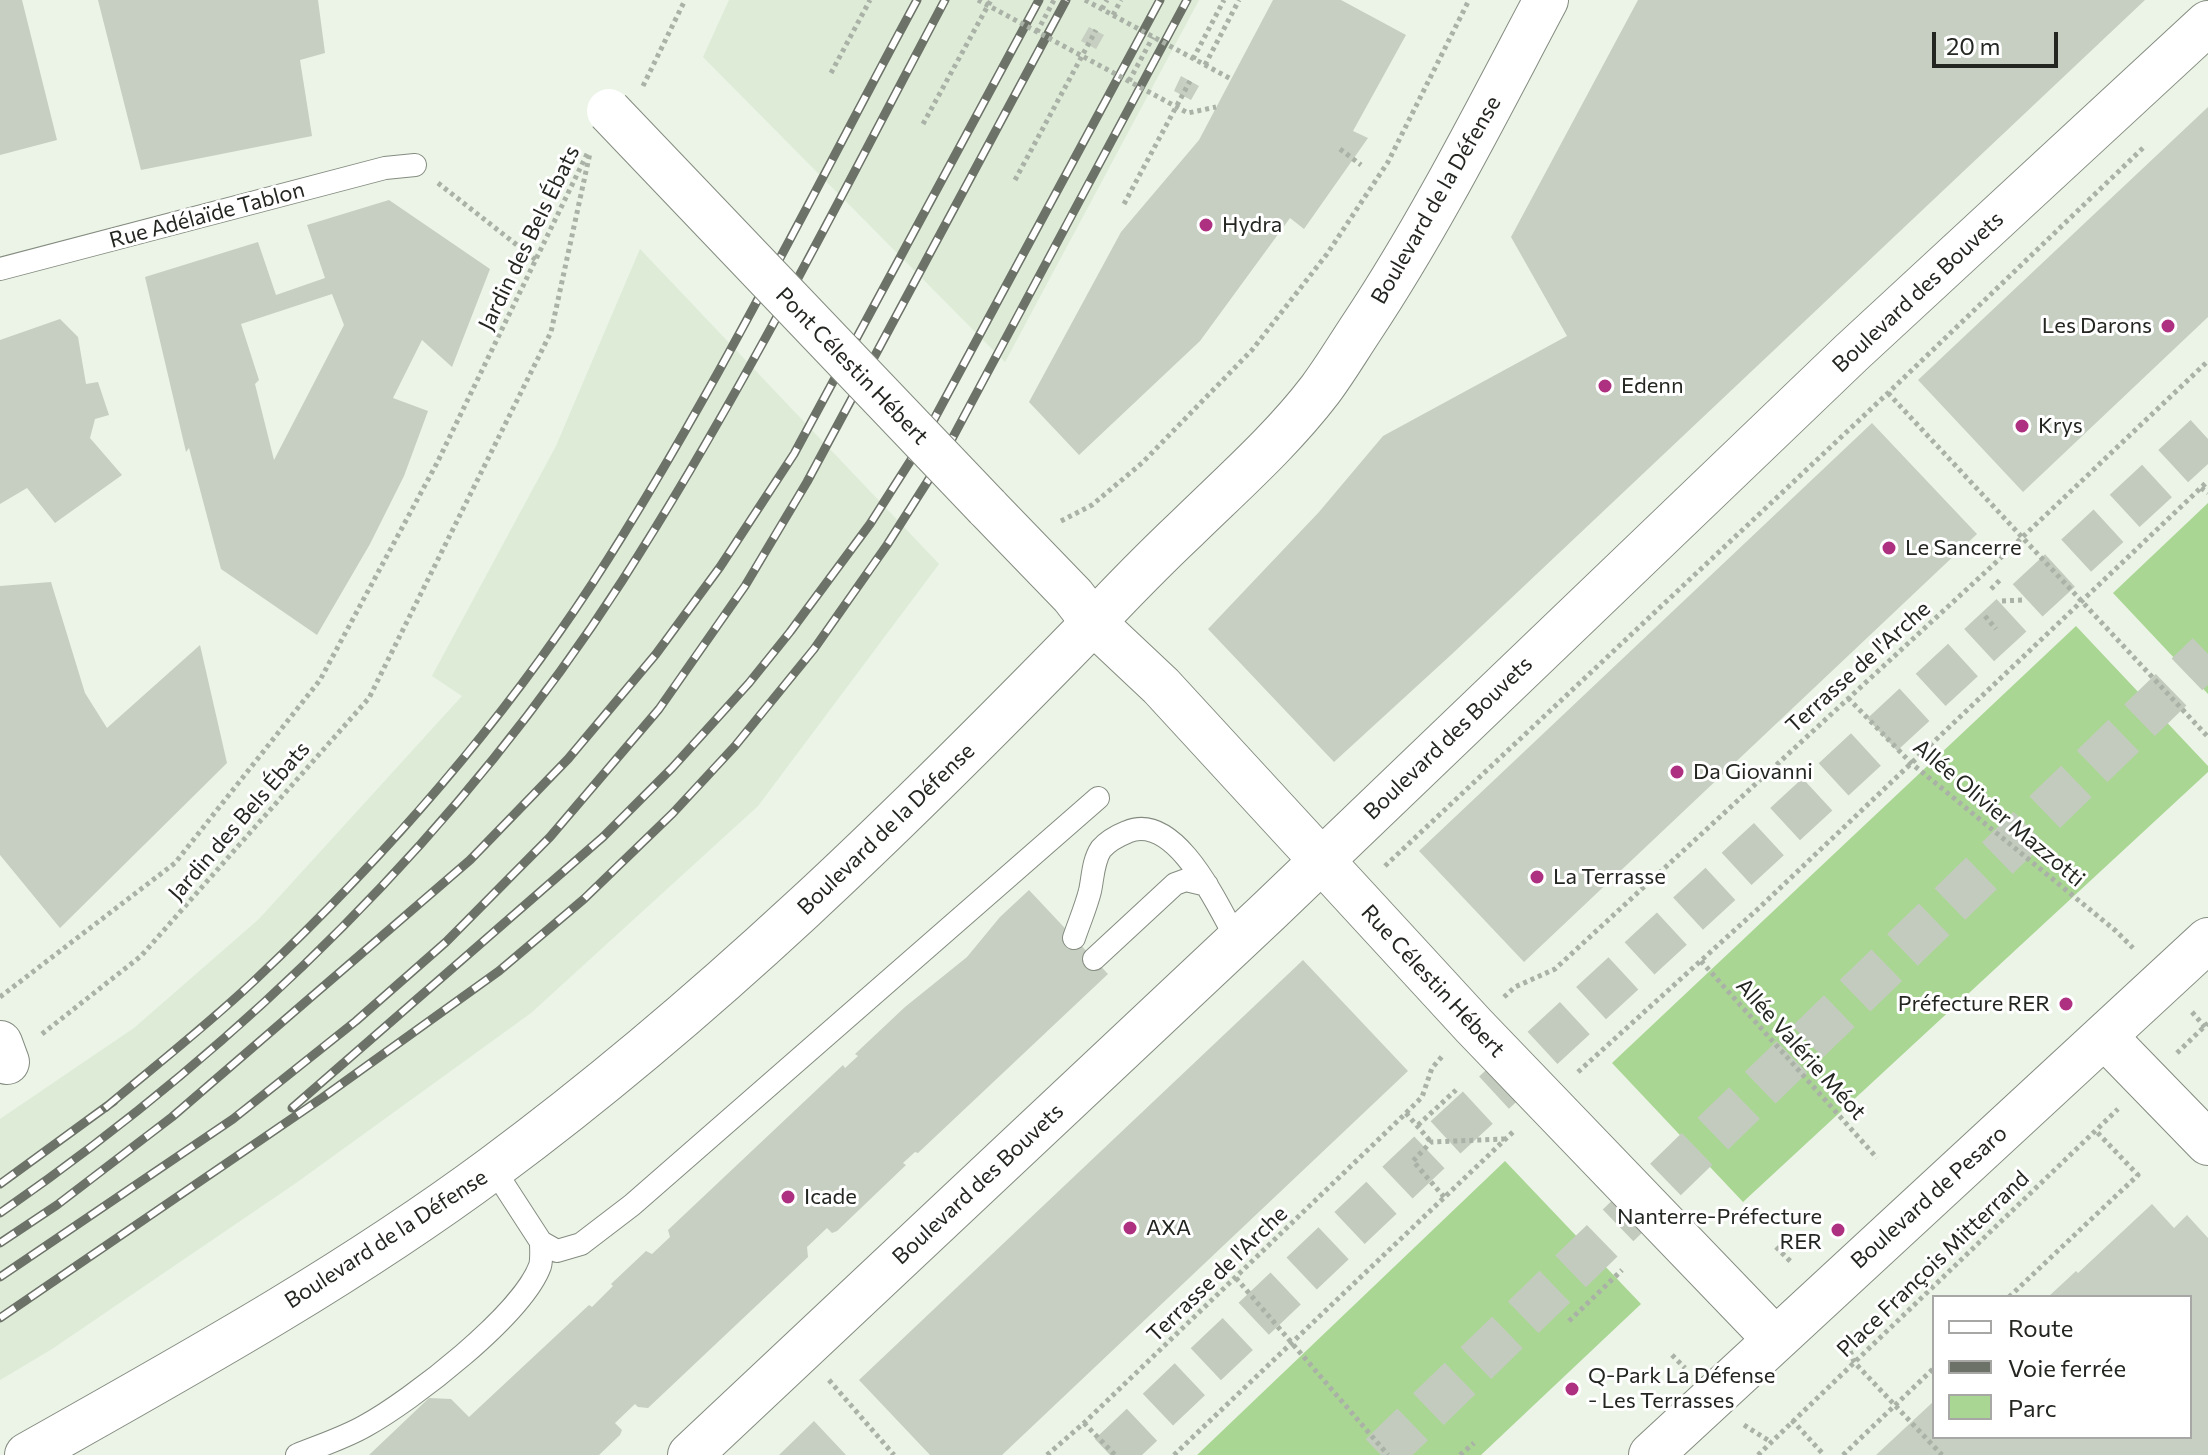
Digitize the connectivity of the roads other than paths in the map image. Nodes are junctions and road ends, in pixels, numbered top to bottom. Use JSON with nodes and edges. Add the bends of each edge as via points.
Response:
{"nodes":[{"id":1,"x":1546,"y":0,"type":"edge"},
{"id":2,"x":2208,"y":23,"type":"edge"},
{"id":3,"x":616,"y":119,"type":"road end"},
{"id":4,"x":415,"y":165,"type":"road end"},
{"id":5,"x":0,"y":269,"type":"edge"},
{"id":6,"x":1093,"y":622,"type":"junction"},
{"id":7,"x":1098,"y":798,"type":"dead end"},
{"id":8,"x":1321,"y":860,"type":"junction"},
{"id":9,"x":1207,"y":885,"type":"junction"},
{"id":10,"x":1074,"y":938,"type":"dead end"},
{"id":11,"x":1237,"y":940,"type":"junction"},
{"id":12,"x":2208,"y":940,"type":"edge"},
{"id":13,"x":1094,"y":959,"type":"dead end"},
{"id":14,"x":2105,"y":1037,"type":"junction"},
{"id":15,"x":2208,"y":1143,"type":"edge"},
{"id":16,"x":493,"y":1168,"type":"junction"},
{"id":17,"x":541,"y":1242,"type":"junction"},
{"id":18,"x":1775,"y":1339,"type":"junction"},
{"id":19,"x":27,"y":1455,"type":"edge"},
{"id":20,"x":297,"y":1455,"type":"edge"},
{"id":21,"x":690,"y":1455,"type":"edge"},
{"id":22,"x":1651,"y":1455,"type":"edge"}],
"edges":[{"from":1,"to":6,"type":"main road","name":"Boulevard de la Défense","via":[[1404,264],[1321,389],[1228,491]]},
{"from":2,"to":8,"type":"main road","name":"Boulevard des Bouvets","via":[[1851,353]]},
{"from":3,"to":6,"type":"main road","name":"Pont Célestin Hébert","bridge":true},
{"from":4,"to":5,"type":"lane","name":"Rue Adélaïde Tablon","via":[[385,168]]},
{"from":6,"to":8,"type":"main road","name":"Rue Célestin Hébert","via":[[1161,686]]},
{"from":6,"to":16,"type":"main road","name":"Boulevard de la Défense","via":[[770,942]]},
{"from":7,"to":17,"type":"lane","via":[[632,1205],[581,1244],[557,1251]]},
{"from":8,"to":11,"type":"main road","name":"Boulevard des Bouvets"},
{"from":8,"to":18,"type":"main road","name":"Rue Célestin Hébert"},
{"from":9,"to":10,"type":"lane","via":[[1168,837],[1134,829],[1101,850]]},
{"from":9,"to":11,"type":"lane"},
{"from":9,"to":13,"type":"lane","via":[[1186,880],[1175,884]]},
{"from":11,"to":21,"type":"main road","name":"Boulevard des Bouvets"},
{"from":12,"to":14,"type":"main road","name":"Boulevard de Pesaro"},
{"from":14,"to":15,"type":"main road"},
{"from":14,"to":18,"type":"main road","name":"Boulevard de Pesaro"},
{"from":16,"to":17,"type":"lane"},
{"from":16,"to":19,"type":"main road","name":"Boulevard de la Défense","via":[[274,1312]]},
{"from":17,"to":20,"type":"lane","via":[[541,1264],[528,1288],[476,1344],[392,1411]]},
{"from":18,"to":22,"type":"main road","name":"Boulevard de Pesaro"}]}
